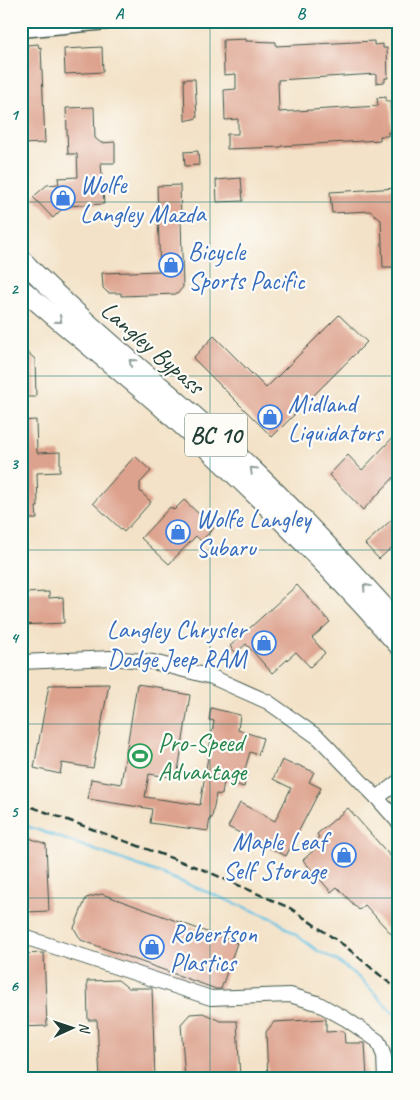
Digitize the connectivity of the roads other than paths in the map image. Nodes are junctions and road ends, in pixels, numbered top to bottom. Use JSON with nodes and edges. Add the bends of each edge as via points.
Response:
{"nodes":[{"id":1,"x":107,"y":21,"type":"edge"},
{"id":2,"x":21,"y":29,"type":"edge"},
{"id":3,"x":21,"y":259,"type":"edge"},
{"id":4,"x":21,"y":288,"type":"edge"},
{"id":5,"x":399,"y":623,"type":"edge"},
{"id":6,"x":399,"y":646,"type":"edge"},
{"id":7,"x":21,"y":662,"type":"edge"},
{"id":8,"x":399,"y":781,"type":"edge"},
{"id":9,"x":377,"y":798,"type":"junction"},
{"id":10,"x":399,"y":823,"type":"edge"},
{"id":11,"x":21,"y":936,"type":"edge"},
{"id":12,"x":385,"y":1079,"type":"edge"}],
"edges":[{"from":1,"to":2,"type":"main road"},
{"from":5,"to":3,"type":"highway","name":"Langley Bypass","number":"BC 10","one_way":true,"via":[[258,474],[65,303]]},
{"from":4,"to":6,"type":"highway","name":"Langley Bypass","number":"BC 10","one_way":true,"via":[[153,400],[254,492]]},
{"from":7,"to":9,"type":"street","via":[[112,658],[153,662],[212,677],[268,702],[319,738]]},
{"from":8,"to":9,"type":"street"},
{"from":9,"to":10,"type":"street"},
{"from":11,"to":12,"type":"street","via":[[211,998],[290,995],[317,1004],[346,1019],[378,1042],[384,1056]]}]}
